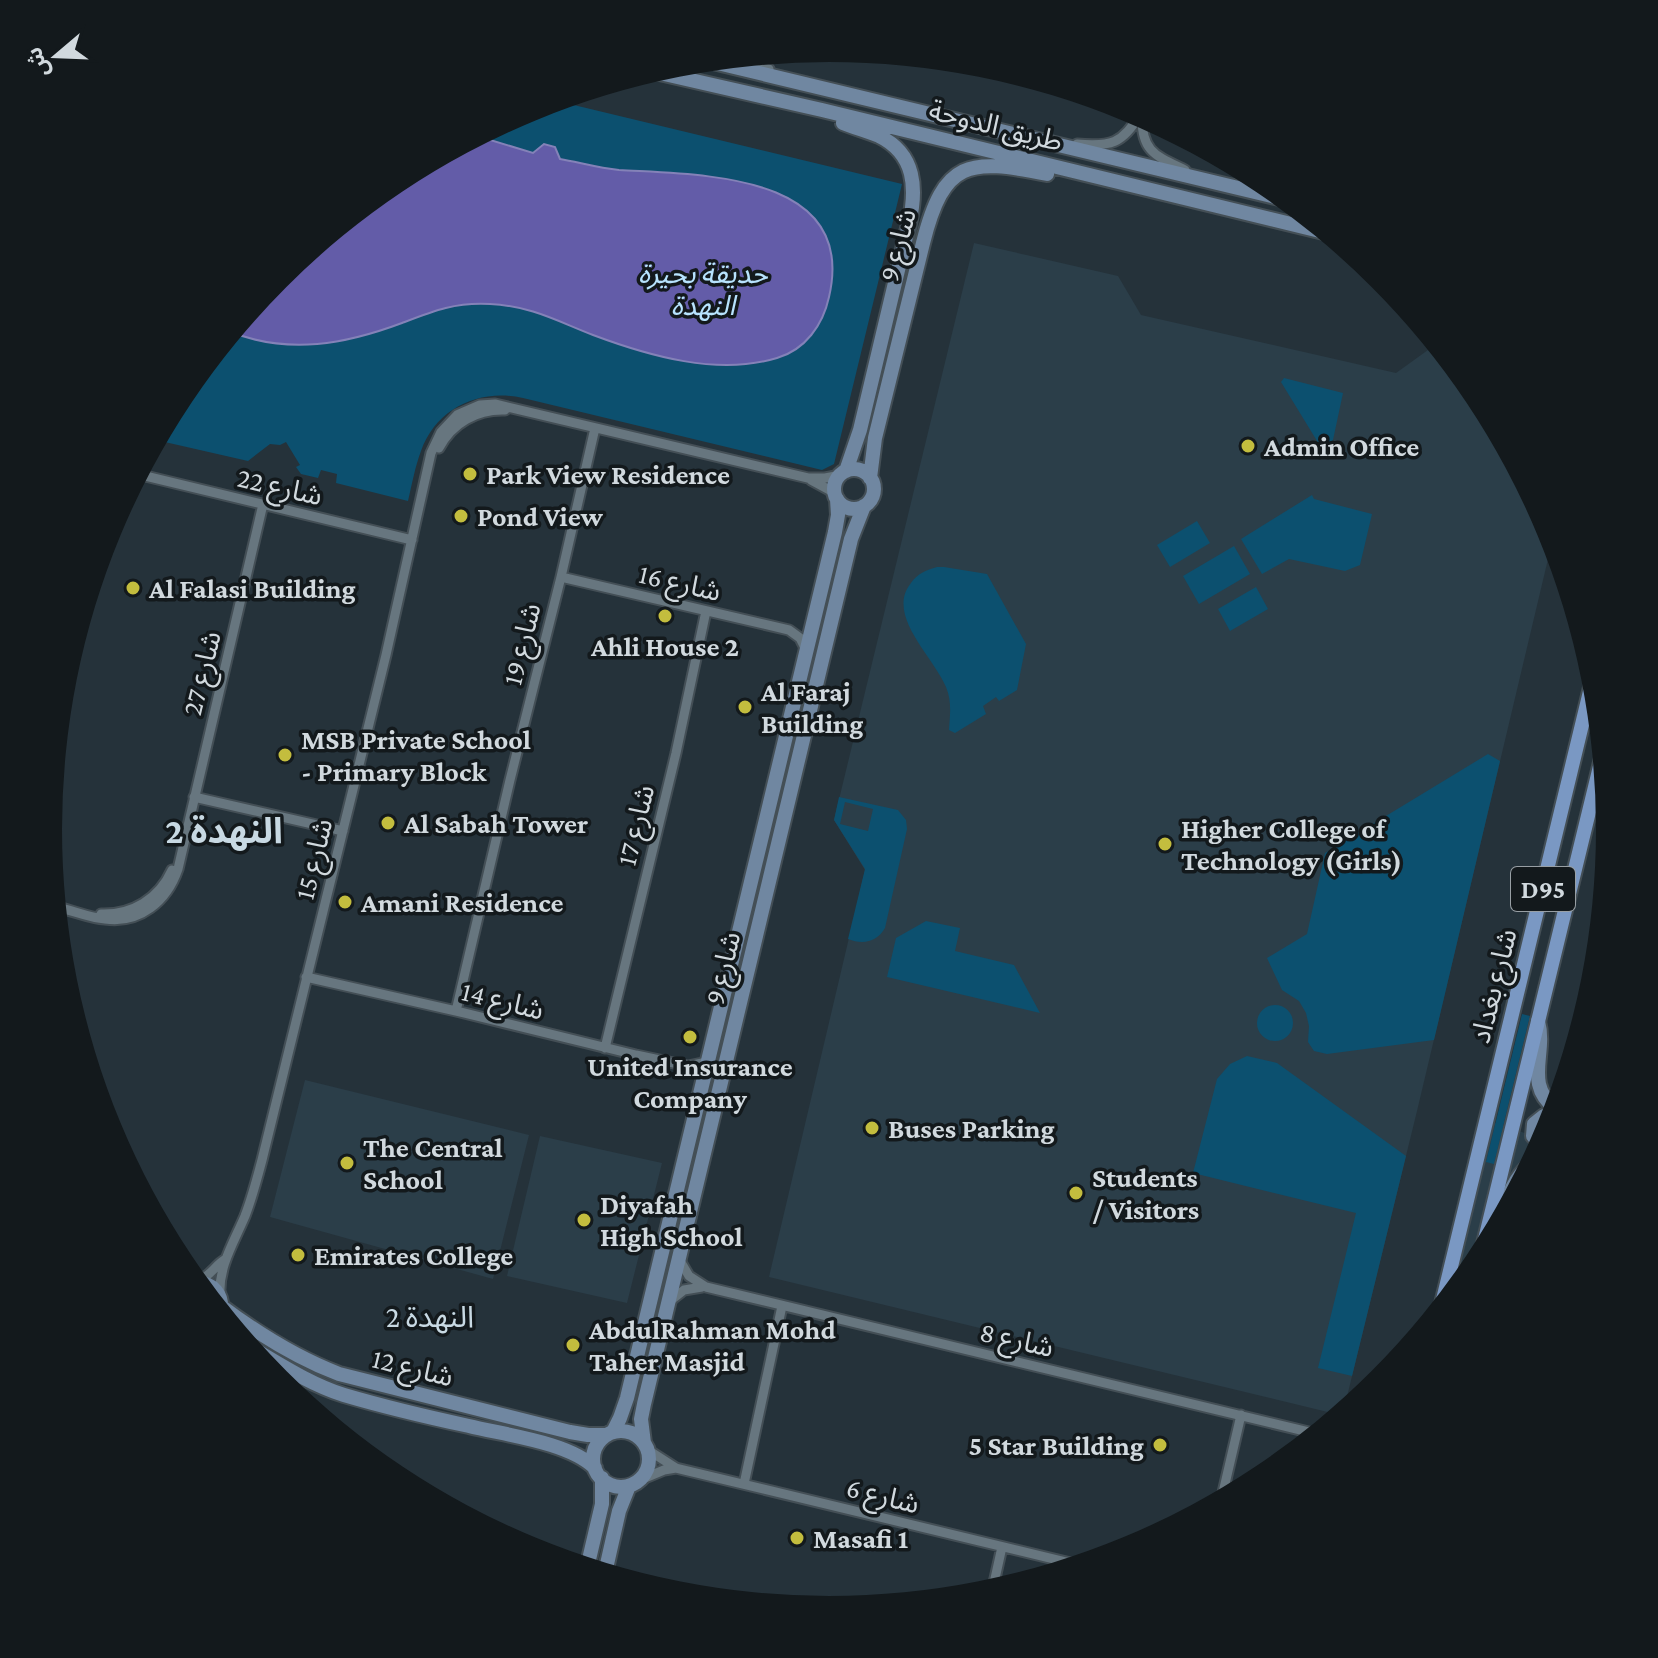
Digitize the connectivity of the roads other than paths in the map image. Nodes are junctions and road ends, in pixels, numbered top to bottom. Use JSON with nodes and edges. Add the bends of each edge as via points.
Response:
{"nodes":[{"id":1,"x":759,"y":66,"type":"edge"},
{"id":2,"x":738,"y":68,"type":"edge"},
{"id":3,"x":678,"y":77,"type":"edge"},
{"id":4,"x":793,"y":82,"type":"junction"},
{"id":5,"x":822,"y":110,"type":"junction"},
{"id":6,"x":1133,"y":125,"type":"edge"},
{"id":7,"x":1142,"y":129,"type":"edge"},
{"id":8,"x":1049,"y":144,"type":"junction"},
{"id":9,"x":1100,"y":177,"type":"junction"},
{"id":10,"x":1198,"y":179,"type":"junction"},
{"id":11,"x":1258,"y":193,"type":"edge"},
{"id":12,"x":1305,"y":227,"type":"edge"},
{"id":13,"x":595,"y":428,"type":"junction"},
{"id":14,"x":844,"y":473,"type":"junction"},
{"id":15,"x":148,"y":477,"type":"edge"},
{"id":16,"x":808,"y":478,"type":"junction"},
{"id":17,"x":870,"y":478,"type":"junction"},
{"id":18,"x":836,"y":496,"type":"junction"},
{"id":19,"x":263,"y":504,"type":"junction"},
{"id":20,"x":864,"y":506,"type":"junction"},
{"id":21,"x":412,"y":540,"type":"junction"},
{"id":22,"x":561,"y":577,"type":"junction"},
{"id":23,"x":706,"y":611,"type":"junction"},
{"id":24,"x":813,"y":622,"type":"junction"},
{"id":25,"x":789,"y":630,"type":"junction"},
{"id":26,"x":806,"y":651,"type":"junction"},
{"id":27,"x":793,"y":707,"type":"junction"},
{"id":28,"x":1586,"y":709,"type":"edge"},
{"id":29,"x":794,"y":776,"type":"junction"},
{"id":30,"x":1594,"y":789,"type":"edge"},
{"id":31,"x":194,"y":797,"type":"junction"},
{"id":32,"x":343,"y":831,"type":"junction"},
{"id":33,"x":67,"y":909,"type":"edge"},
{"id":34,"x":306,"y":977,"type":"junction"},
{"id":35,"x":456,"y":1011,"type":"junction"},
{"id":36,"x":1538,"y":1021,"type":"junction"},
{"id":37,"x":605,"y":1048,"type":"junction"},
{"id":38,"x":707,"y":1062,"type":"junction"},
{"id":39,"x":688,"y":1066,"type":"junction"},
{"id":40,"x":703,"y":1079,"type":"junction"},
{"id":41,"x":1546,"y":1100,"type":"edge"},
{"id":42,"x":1490,"y":1217,"type":"edge"},
{"id":43,"x":678,"y":1257,"type":"junction"},
{"id":44,"x":226,"y":1259,"type":"junction"},
{"id":45,"x":206,"y":1277,"type":"edge"},
{"id":46,"x":1447,"y":1283,"type":"edge"},
{"id":47,"x":706,"y":1287,"type":"junction"},
{"id":48,"x":221,"y":1297,"type":"edge"},
{"id":49,"x":667,"y":1304,"type":"junction"},
{"id":50,"x":782,"y":1306,"type":"junction"},
{"id":51,"x":237,"y":1317,"type":"edge"},
{"id":52,"x":281,"y":1365,"type":"edge"},
{"id":53,"x":1241,"y":1415,"type":"junction"},
{"id":54,"x":1305,"y":1431,"type":"edge"},
{"id":55,"x":610,"y":1433,"type":"junction"},
{"id":56,"x":646,"y":1447,"type":"junction"},
{"id":57,"x":676,"y":1468,"type":"junction"},
{"id":58,"x":598,"y":1473,"type":"junction"},
{"id":59,"x":634,"y":1483,"type":"junction"},
{"id":60,"x":744,"y":1484,"type":"junction"},
{"id":61,"x":1225,"y":1485,"type":"edge"},
{"id":62,"x":1002,"y":1547,"type":"junction"},
{"id":63,"x":589,"y":1557,"type":"edge"},
{"id":64,"x":1059,"y":1560,"type":"edge"},
{"id":65,"x":607,"y":1563,"type":"edge"},
{"id":66,"x":995,"y":1577,"type":"edge"}],
"edges":[{"from":1,"to":4,"type":"street"},
{"from":2,"to":4,"type":"street","name":"طريق الدوحة"},
{"from":3,"to":5,"type":"street","name":"طريق الدوحة"},
{"from":4,"to":8,"type":"street","name":"طريق الدوحة"},
{"from":5,"to":9,"type":"street","name":"طريق الدوحة"},
{"from":5,"to":14,"type":"street","name":"شارع 9","via":[[895,147],[909,167],[914,189],[857,442]]},
{"from":6,"to":8,"type":"street","via":[[1110,144]]},
{"from":7,"to":10,"type":"street","via":[[1154,154]]},
{"from":8,"to":10,"type":"street","name":"طريق الدوحة"},
{"from":9,"to":12,"type":"street","name":"طريق الدوحة"},
{"from":9,"to":17,"type":"street","name":"شارع 9","via":[[986,165],[961,173],[947,185],[925,233]]},
{"from":10,"to":11,"type":"street","name":"طريق الدوحة"},
{"from":13,"to":16,"type":"street","name":"شارع 15"},
{"from":13,"to":21,"type":"street","name":"شارع 15","via":[[521,409],[485,412],[460,422],[429,467]]},
{"from":13,"to":22,"type":"street","name":"شارع 19"},
{"from":14,"to":16,"type":"street","name":"شارع 15"},
{"from":14,"to":17,"type":"street","via":[[859,471]]},
{"from":14,"to":18,"type":"street","via":[[835,486]]},
{"from":15,"to":19,"type":"street","name":"شارع 22"},
{"from":16,"to":18,"type":"street","name":"شارع 15"},
{"from":17,"to":20,"type":"street","via":[[872,497]]},
{"from":18,"to":20,"type":"street","via":[[846,508]]},
{"from":18,"to":24,"type":"street","name":"شارع 9","via":[[837,524]]},
{"from":19,"to":21,"type":"street","name":"شارع 22"},
{"from":19,"to":31,"type":"street","name":"شارع 27"},
{"from":20,"to":29,"type":"street","name":"شارع 9","via":[[851,539]]},
{"from":21,"to":32,"type":"street","name":"شارع 15"},
{"from":22,"to":23,"type":"street","name":"شارع 16"},
{"from":22,"to":35,"type":"street","name":"شارع 19"},
{"from":23,"to":25,"type":"street","name":"شارع 16"},
{"from":23,"to":37,"type":"street","name":"شارع 17"},
{"from":24,"to":25,"type":"street"},
{"from":24,"to":26,"type":"street","name":"شارع 9"},
{"from":25,"to":26,"type":"street"},
{"from":26,"to":27,"type":"street","name":"شارع 9"},
{"from":27,"to":29,"type":"street","via":[[789,756]]},
{"from":27,"to":38,"type":"street","name":"شارع 9"},
{"from":28,"to":46,"type":"main road","name":"شارع بغداد","number":"D95"},
{"from":29,"to":43,"type":"street","name":"شارع 9"},
{"from":30,"to":36,"type":"main road","name":"شارع بغداد","number":"D95"},
{"from":31,"to":32,"type":"street"},
{"from":31,"to":33,"type":"street","name":"شارع 27","via":[[180,853],[165,884],[147,901],[116,913]]},
{"from":32,"to":34,"type":"street","name":"شارع 15"},
{"from":34,"to":35,"type":"street","name":"شارع 14"},
{"from":34,"to":44,"type":"street","name":"شارع 15","via":[[257,1181]]},
{"from":35,"to":37,"type":"street","name":"شارع 14"},
{"from":36,"to":41,"type":"street","via":[[1538,1082]]},
{"from":36,"to":42,"type":"main road","name":"شارع بغداد","number":"D95"},
{"from":37,"to":39,"type":"street","name":"شارع 14"},
{"from":38,"to":39,"type":"street","name":"شارع 14"},
{"from":38,"to":40,"type":"street","name":"شارع 9"},
{"from":39,"to":40,"type":"street","name":"شارع 14"},
{"from":40,"to":55,"type":"street","name":"شارع 9","via":[[624,1408]]},
{"from":43,"to":47,"type":"street","via":[[689,1276]]},
{"from":43,"to":49,"type":"street","name":"شارع 9"},
{"from":44,"to":45,"type":"street","name":"شارع 15"},
{"from":44,"to":48,"type":"street","name":"شارع 15"},
{"from":47,"to":49,"type":"street","via":[[684,1290]]},
{"from":47,"to":50,"type":"street","name":"شارع 8"},
{"from":49,"to":56,"type":"street","name":"شارع 9","via":[[642,1412]]},
{"from":50,"to":53,"type":"street","name":"شارع 8"},
{"from":50,"to":60,"type":"street"},
{"from":51,"to":55,"type":"street","name":"شارع 12","via":[[339,1374],[570,1432]]},
{"from":52,"to":58,"type":"street","name":"شارع 12","via":[[333,1391],[558,1446]]},
{"from":53,"to":54,"type":"street","name":"شارع 8"},
{"from":53,"to":61,"type":"street"},
{"from":55,"to":56,"type":"street","via":[[627,1431]]},
{"from":55,"to":58,"type":"street","via":[[594,1453]]},
{"from":56,"to":57,"type":"street","name":"شارع 6"},
{"from":56,"to":59,"type":"street","via":[[646,1471]]},
{"from":57,"to":59,"type":"street"},
{"from":57,"to":60,"type":"street","name":"شارع 6"},
{"from":58,"to":59,"type":"street","via":[[619,1487]]},
{"from":58,"to":63,"type":"street","via":[[602,1504]]},
{"from":59,"to":65,"type":"street","via":[[619,1511]]},
{"from":60,"to":62,"type":"street","name":"شارع 6"},
{"from":62,"to":64,"type":"street","name":"شارع 6"},
{"from":62,"to":66,"type":"street"}]}
